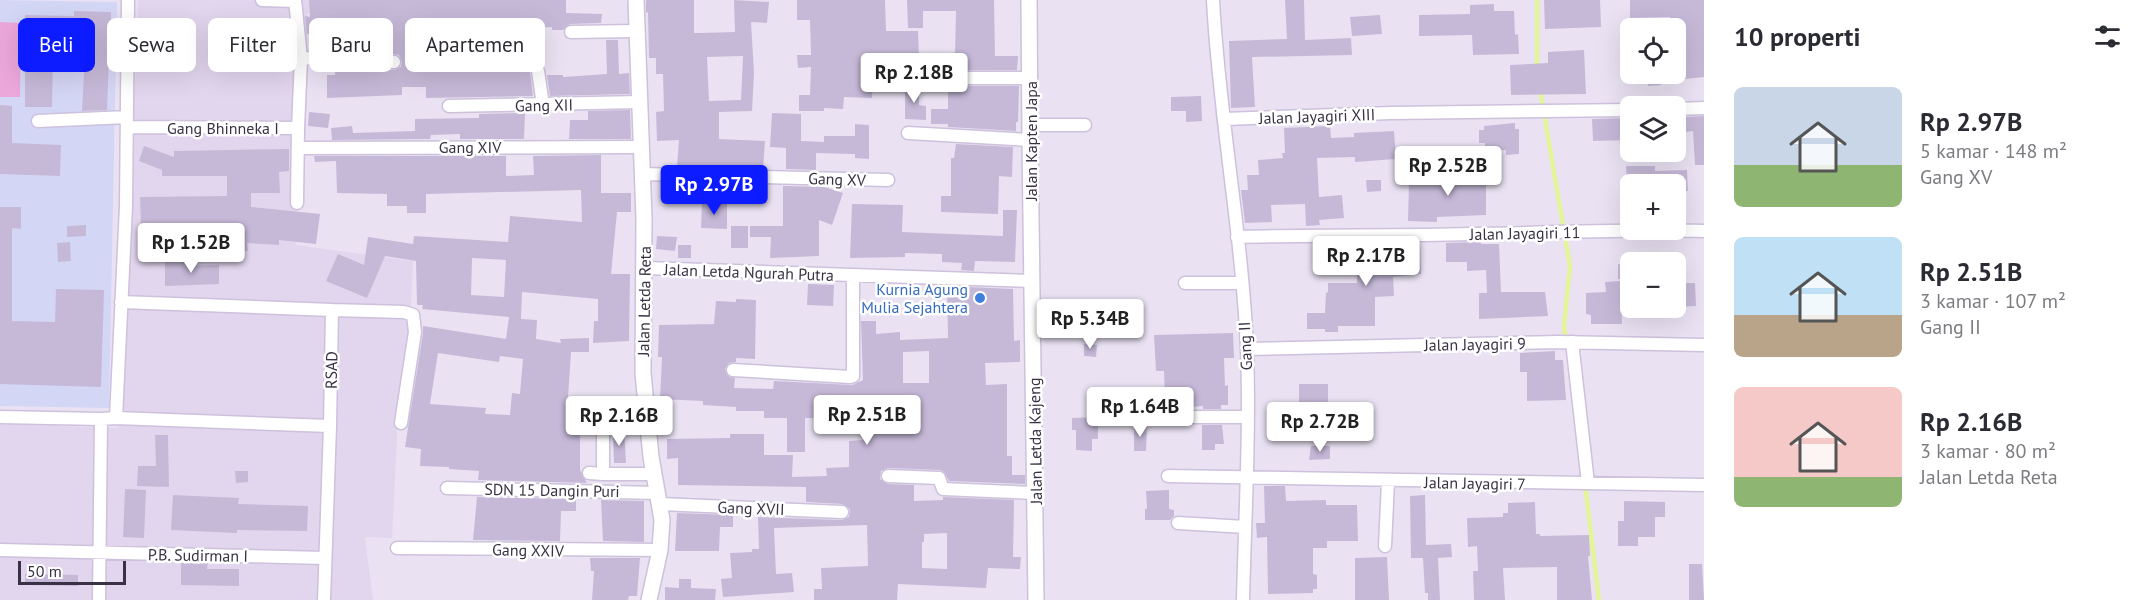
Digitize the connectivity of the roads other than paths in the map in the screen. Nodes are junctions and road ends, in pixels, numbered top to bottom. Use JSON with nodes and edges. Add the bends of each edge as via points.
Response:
{"nodes":[{"id":1,"x":128,"y":0,"type":"edge"},
{"id":2,"x":262,"y":0,"type":"edge"},
{"id":3,"x":636,"y":0,"type":"edge"},
{"id":4,"x":1029,"y":0,"type":"edge"},
{"id":5,"x":1213,"y":0,"type":"edge"},
{"id":6,"x":295,"y":1,"type":"edge"},
{"id":7,"x":637,"y":31,"type":"junction"},
{"id":8,"x":571,"y":32,"type":"dead end"},
{"id":9,"x":301,"y":58,"type":"junction"},
{"id":10,"x":394,"y":62,"type":"dead end"},
{"id":11,"x":538,"y":72,"type":"edge"},
{"id":12,"x":896,"y":78,"type":"dead end"},
{"id":13,"x":1030,"y":78,"type":"junction"},
{"id":14,"x":639,"y":102,"type":"junction"},
{"id":15,"x":543,"y":105,"type":"junction"},
{"id":16,"x":449,"y":106,"type":"dead end"},
{"id":17,"x":1704,"y":108,"type":"edge"},
{"id":18,"x":1686,"y":109,"type":"edge"},
{"id":19,"x":1620,"y":110,"type":"edge"},
{"id":20,"x":1224,"y":119,"type":"junction"},
{"id":21,"x":38,"y":122,"type":"dead end"},
{"id":22,"x":127,"y":122,"type":"junction"},
{"id":23,"x":1030,"y":124,"type":"junction"},
{"id":24,"x":1085,"y":125,"type":"dead end"},
{"id":25,"x":298,"y":128,"type":"junction"},
{"id":26,"x":908,"y":133,"type":"dead end"},
{"id":27,"x":1029,"y":140,"type":"junction"},
{"id":28,"x":641,"y":147,"type":"junction"},
{"id":29,"x":299,"y":148,"type":"junction"},
{"id":30,"x":642,"y":174,"type":"junction"},
{"id":31,"x":888,"y":180,"type":"dead end"},
{"id":32,"x":297,"y":203,"type":"dead end"},
{"id":33,"x":1704,"y":231,"type":"edge"},
{"id":34,"x":1237,"y":237,"type":"junction"},
{"id":35,"x":645,"y":268,"type":"junction"},
{"id":36,"x":853,"y":276,"type":"junction"},
{"id":37,"x":1032,"y":281,"type":"junction"},
{"id":38,"x":1185,"y":283,"type":"dead end"},
{"id":39,"x":1241,"y":283,"type":"junction"},
{"id":40,"x":121,"y":302,"type":"junction"},
{"id":41,"x":332,"y":310,"type":"junction"},
{"id":42,"x":1572,"y":342,"type":"junction"},
{"id":43,"x":1704,"y":345,"type":"edge"},
{"id":44,"x":1246,"y":349,"type":"junction"},
{"id":45,"x":733,"y":370,"type":"dead end"},
{"id":46,"x":0,"y":417,"type":"edge"},
{"id":47,"x":1142,"y":417,"type":"dead end"},
{"id":48,"x":1246,"y":417,"type":"junction"},
{"id":49,"x":116,"y":418,"type":"junction"},
{"id":50,"x":101,"y":419,"type":"junction"},
{"id":51,"x":401,"y":423,"type":"dead end"},
{"id":52,"x":330,"y":426,"type":"junction"},
{"id":53,"x":603,"y":428,"type":"dead end"},
{"id":54,"x":589,"y":473,"type":"dead end"},
{"id":55,"x":603,"y":474,"type":"junction"},
{"id":56,"x":654,"y":474,"type":"junction"},
{"id":57,"x":888,"y":476,"type":"dead end"},
{"id":58,"x":1168,"y":476,"type":"dead end"},
{"id":59,"x":1246,"y":476,"type":"junction"},
{"id":60,"x":1388,"y":481,"type":"junction"},
{"id":61,"x":1588,"y":483,"type":"junction"},
{"id":62,"x":1704,"y":485,"type":"edge"},
{"id":63,"x":447,"y":488,"type":"dead end"},
{"id":64,"x":1036,"y":493,"type":"junction"},
{"id":65,"x":658,"y":498,"type":"junction"},
{"id":66,"x":842,"y":512,"type":"dead end"},
{"id":67,"x":1178,"y":523,"type":"dead end"},
{"id":68,"x":1245,"y":527,"type":"junction"},
{"id":69,"x":1385,"y":546,"type":"dead end"},
{"id":70,"x":397,"y":548,"type":"dead end"},
{"id":71,"x":0,"y":550,"type":"edge"},
{"id":72,"x":660,"y":550,"type":"junction"},
{"id":73,"x":100,"y":552,"type":"junction"},
{"id":74,"x":325,"y":558,"type":"junction"},
{"id":75,"x":99,"y":600,"type":"edge"},
{"id":76,"x":324,"y":600,"type":"edge"},
{"id":77,"x":649,"y":600,"type":"edge"},
{"id":78,"x":1036,"y":600,"type":"edge"},
{"id":79,"x":1243,"y":600,"type":"edge"}],
"edges":[{"from":1,"to":22,"type":"street"},
{"from":2,"to":6,"type":"street"},
{"from":3,"to":7,"type":"street","name":"Jalan Letda Reta"},
{"from":4,"to":13,"type":"street","name":"Jalan Kapten Japa"},
{"from":5,"to":20,"type":"street"},
{"from":6,"to":9,"type":"street","name":"Gang Bhinneka I"},
{"from":7,"to":8,"type":"street"},
{"from":7,"to":14,"type":"street","name":"Jalan Letda Reta"},
{"from":9,"to":10,"type":"street"},
{"from":9,"to":25,"type":"street","name":"Gang Bhinneka I"},
{"from":11,"to":15,"type":"street"},
{"from":12,"to":13,"type":"street"},
{"from":13,"to":23,"type":"street","name":"Jalan Kapten Japa"},
{"from":14,"to":15,"type":"street","name":"Gang XII"},
{"from":14,"to":28,"type":"street","name":"Jalan Letda Reta"},
{"from":15,"to":16,"type":"street","name":"Gang XII"},
{"from":17,"to":18,"type":"street"},
{"from":19,"to":20,"type":"street","name":"Jalan Jayagiri XIII"},
{"from":20,"to":34,"type":"street"},
{"from":21,"to":22,"type":"street","name":"Gang Bhinneka I"},
{"from":22,"to":25,"type":"street","name":"Gang Bhinneka I"},
{"from":22,"to":40,"type":"street"},
{"from":23,"to":24,"type":"street"},
{"from":23,"to":27,"type":"street","name":"Jalan Kapten Japa"},
{"from":25,"to":29,"type":"street"},
{"from":26,"to":27,"type":"street"},
{"from":27,"to":37,"type":"street","name":"Jalan Kapten Japa"},
{"from":28,"to":29,"type":"street","name":"Gang XIV"},
{"from":28,"to":30,"type":"street","name":"Jalan Letda Reta"},
{"from":29,"to":32,"type":"street"},
{"from":30,"to":31,"type":"street","name":"Gang XV"},
{"from":30,"to":35,"type":"street","name":"Jalan Letda Reta"},
{"from":33,"to":34,"type":"street","name":"Jalan Jayagiri 11"},
{"from":34,"to":39,"type":"street","name":"Gang II"},
{"from":35,"to":36,"type":"street","name":"Jalan Letda Ngurah Putra"},
{"from":35,"to":56,"type":"street","name":"Jalan Letda Reta","via":[[643,373]]},
{"from":36,"to":37,"type":"street","name":"Jalan Letda Ngurah Putra"},
{"from":36,"to":45,"type":"street","via":[[853,376]]},
{"from":37,"to":64,"type":"street","name":"Jalan Letda Kajeng"},
{"from":38,"to":39,"type":"street"},
{"from":39,"to":44,"type":"street","name":"Gang II"},
{"from":40,"to":41,"type":"street"},
{"from":40,"to":49,"type":"street"},
{"from":41,"to":51,"type":"street","via":[[413,315],[415,332]]},
{"from":41,"to":52,"type":"street","name":"RSAD"},
{"from":42,"to":43,"type":"street","name":"Jalan Jayagiri 9"},
{"from":42,"to":44,"type":"street","name":"Jalan Jayagiri 9"},
{"from":42,"to":61,"type":"street"},
{"from":44,"to":48,"type":"street","name":"Gang II"},
{"from":46,"to":50,"type":"street"},
{"from":47,"to":48,"type":"street"},
{"from":48,"to":59,"type":"street","name":"Gang II"},
{"from":49,"to":50,"type":"street"},
{"from":49,"to":52,"type":"street"},
{"from":50,"to":73,"type":"street"},
{"from":52,"to":74,"type":"street","name":"RSAD"},
{"from":53,"to":55,"type":"street"},
{"from":54,"to":55,"type":"street"},
{"from":55,"to":56,"type":"street"},
{"from":56,"to":65,"type":"street","name":"Jalan Letda Reta"},
{"from":57,"to":64,"type":"street","via":[[940,478],[943,489]]},
{"from":58,"to":59,"type":"street","name":"Jalan Jayagiri 7"},
{"from":59,"to":60,"type":"street","name":"Jalan Jayagiri 7"},
{"from":59,"to":68,"type":"street","name":"Gang II"},
{"from":60,"to":61,"type":"street","name":"Jalan Jayagiri 7"},
{"from":60,"to":69,"type":"street"},
{"from":61,"to":62,"type":"street","name":"Jalan Jayagiri 7"},
{"from":63,"to":65,"type":"street","name":"SDN 15 Dangin Puri"},
{"from":64,"to":78,"type":"street","name":"Jalan Letda Kajeng"},
{"from":65,"to":66,"type":"street","name":"Gang XVII"},
{"from":65,"to":72,"type":"street","name":"Jalan Letda Reta","via":[[662,520]]},
{"from":67,"to":68,"type":"street"},
{"from":68,"to":79,"type":"street","name":"Gang II"},
{"from":70,"to":72,"type":"street","name":"Gang XXIV"},
{"from":71,"to":73,"type":"street","name":"P.B. Sudirman I"},
{"from":72,"to":77,"type":"street","name":"Jalan Letda Reta"},
{"from":73,"to":74,"type":"street","name":"P.B. Sudirman I"},
{"from":73,"to":75,"type":"street"},
{"from":74,"to":76,"type":"street","name":"RSAD"}]}
